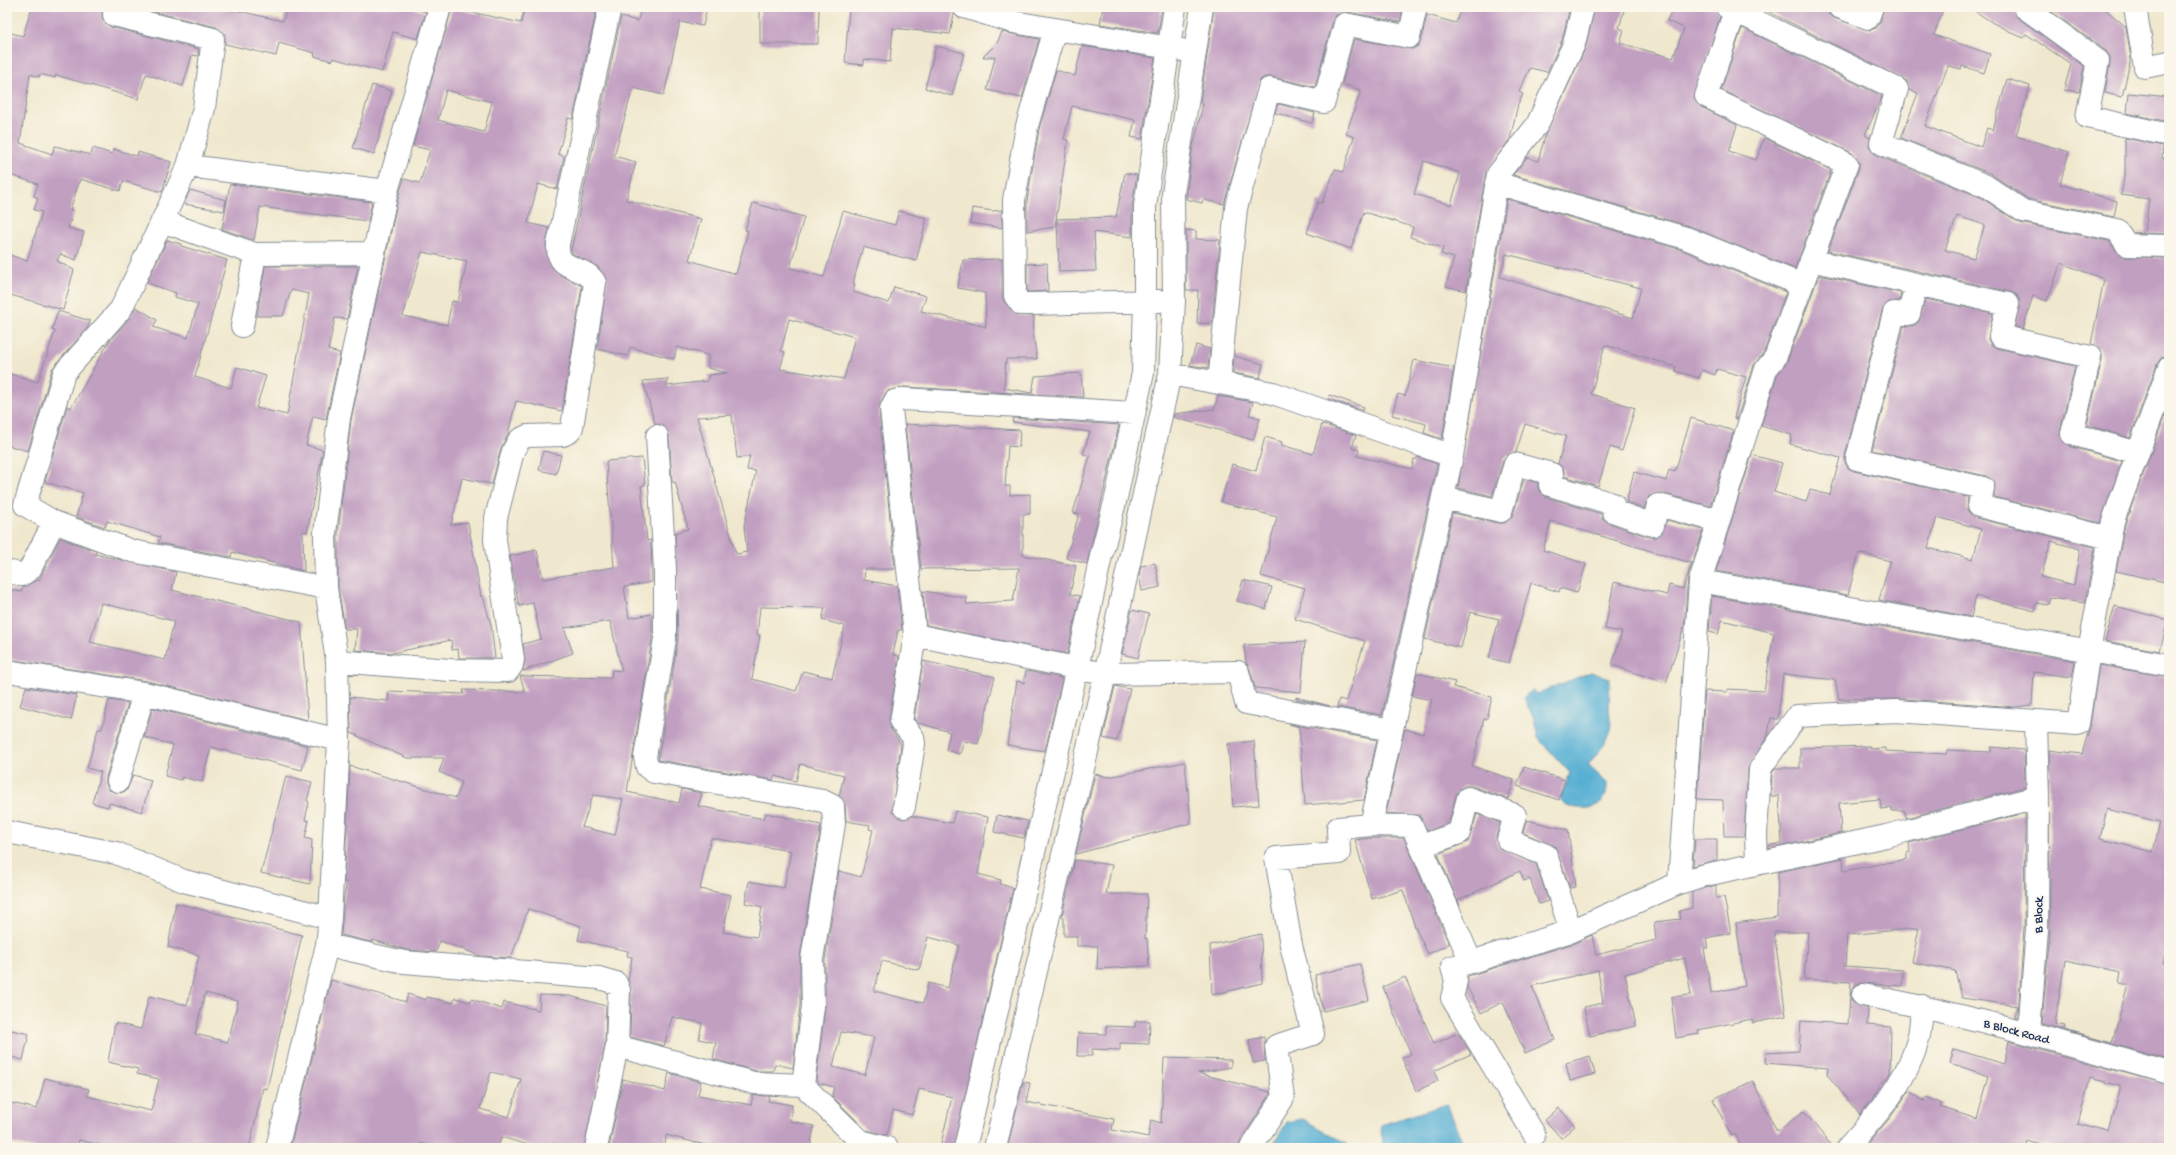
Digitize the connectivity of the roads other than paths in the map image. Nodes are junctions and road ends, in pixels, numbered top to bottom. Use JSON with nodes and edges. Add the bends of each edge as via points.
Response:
{"nodes":[{"id":1,"x":115,"y":7,"type":"edge"},
{"id":2,"x":440,"y":7,"type":"edge"},
{"id":3,"x":610,"y":7,"type":"edge"},
{"id":4,"x":1175,"y":7,"type":"edge"},
{"id":5,"x":1202,"y":7,"type":"edge"},
{"id":6,"x":1416,"y":7,"type":"edge"},
{"id":7,"x":1583,"y":7,"type":"edge"},
{"id":8,"x":1839,"y":7,"type":"edge"},
{"id":9,"x":1872,"y":7,"type":"edge"},
{"id":10,"x":2024,"y":7,"type":"edge"},
{"id":11,"x":2135,"y":7,"type":"edge"},
{"id":12,"x":968,"y":8,"type":"edge"},
{"id":13,"x":1731,"y":9,"type":"edge"},
{"id":14,"x":1055,"y":29,"type":"junction"},
{"id":15,"x":1168,"y":48,"type":"junction"},
{"id":16,"x":1194,"y":52,"type":"junction"},
{"id":17,"x":2169,"y":62,"type":"edge"},
{"id":18,"x":2169,"y":135,"type":"edge"},
{"id":19,"x":188,"y":166,"type":"junction"},
{"id":20,"x":1496,"y":183,"type":"junction"},
{"id":21,"x":387,"y":191,"type":"junction"},
{"id":22,"x":162,"y":221,"type":"junction"},
{"id":23,"x":2169,"y":246,"type":"edge"},
{"id":24,"x":374,"y":253,"type":"junction"},
{"id":25,"x":255,"y":254,"type":"junction"},
{"id":26,"x":1811,"y":260,"type":"junction"},
{"id":27,"x":1916,"y":284,"type":"junction"},
{"id":28,"x":1802,"y":285,"type":"junction"},
{"id":29,"x":1146,"y":301,"type":"junction"},
{"id":30,"x":1174,"y":301,"type":"junction"},
{"id":31,"x":242,"y":326,"type":"dead end"},
{"id":32,"x":2169,"y":369,"type":"edge"},
{"id":33,"x":1170,"y":374,"type":"junction"},
{"id":34,"x":1219,"y":383,"type":"junction"},
{"id":35,"x":1134,"y":413,"type":"junction"},
{"id":36,"x":657,"y":436,"type":"dead end"},
{"id":37,"x":2138,"y":453,"type":"junction"},
{"id":38,"x":1452,"y":456,"type":"junction"},
{"id":39,"x":1116,"y":498,"type":"junction"},
{"id":40,"x":1443,"y":498,"type":"junction"},
{"id":41,"x":1143,"y":505,"type":"junction"},
{"id":42,"x":1719,"y":521,"type":"junction"},
{"id":43,"x":54,"y":522,"type":"junction"},
{"id":44,"x":2110,"y":538,"type":"junction"},
{"id":45,"x":7,"y":571,"type":"edge"},
{"id":46,"x":1700,"y":581,"type":"junction"},
{"id":47,"x":326,"y":588,"type":"junction"},
{"id":48,"x":915,"y":635,"type":"junction"},
{"id":49,"x":2089,"y":651,"type":"junction"},
{"id":50,"x":337,"y":661,"type":"junction"},
{"id":51,"x":2169,"y":665,"type":"edge"},
{"id":52,"x":1077,"y":668,"type":"junction"},
{"id":53,"x":7,"y":671,"type":"edge"},
{"id":54,"x":1105,"y":674,"type":"junction"},
{"id":55,"x":144,"y":693,"type":"junction"},
{"id":56,"x":2036,"y":721,"type":"junction"},
{"id":57,"x":1392,"y":730,"type":"junction"},
{"id":58,"x":339,"y":740,"type":"junction"},
{"id":59,"x":118,"y":781,"type":"dead end"},
{"id":60,"x":2038,"y":797,"type":"junction"},
{"id":61,"x":904,"y":807,"type":"dead end"},
{"id":62,"x":1371,"y":825,"type":"junction"},
{"id":63,"x":7,"y":832,"type":"edge"},
{"id":64,"x":1421,"y":846,"type":"junction"},
{"id":65,"x":1757,"y":864,"type":"junction"},
{"id":66,"x":1679,"y":883,"type":"junction"},
{"id":67,"x":330,"y":918,"type":"junction"},
{"id":68,"x":1571,"y":931,"type":"junction"},
{"id":69,"x":327,"y":944,"type":"junction"},
{"id":70,"x":1471,"y":962,"type":"junction"},
{"id":71,"x":1863,"y":995,"type":"dead end"},
{"id":72,"x":1922,"y":1006,"type":"junction"},
{"id":73,"x":2029,"y":1032,"type":"junction"},
{"id":74,"x":617,"y":1046,"type":"junction"},
{"id":75,"x":2169,"y":1073,"type":"edge"},
{"id":76,"x":803,"y":1085,"type":"junction"},
{"id":77,"x":1534,"y":1134,"type":"dead end"},
{"id":78,"x":277,"y":1148,"type":"edge"},
{"id":79,"x":596,"y":1148,"type":"edge"},
{"id":80,"x":887,"y":1148,"type":"edge"},
{"id":81,"x":965,"y":1148,"type":"edge"},
{"id":82,"x":994,"y":1148,"type":"edge"},
{"id":83,"x":1251,"y":1148,"type":"edge"},
{"id":84,"x":1847,"y":1148,"type":"edge"}],
"edges":[{"from":1,"to":19,"type":"street","via":[[114,14],[213,39],[204,108]]},
{"from":2,"to":21,"type":"street"},
{"from":3,"to":50,"type":"street","via":[[557,255],[563,263],[591,276],[595,283],[572,427],[563,435],[527,436],[519,440],[512,451],[496,518],[495,540],[512,665],[508,671],[450,670]]},
{"from":4,"to":15,"type":"street"},
{"from":5,"to":16,"type":"street"},
{"from":6,"to":34,"type":"street","via":[[1409,37],[1345,24],[1324,102],[1269,88],[1236,208]]},
{"from":7,"to":20,"type":"street","via":[[1574,44],[1537,125],[1498,174]]},
{"from":8,"to":9,"type":"street","via":[[1868,18]]},
{"from":10,"to":18,"type":"street","via":[[2098,61],[2087,117]]},
{"from":11,"to":17,"type":"street","via":[[2145,67]]},
{"from":12,"to":14,"type":"street","via":[[1013,22]]},
{"from":13,"to":23,"type":"street","via":[[1896,89],[1881,143],[1986,186],[2023,211],[2117,230],[2127,245]]},
{"from":13,"to":26,"type":"street","via":[[1706,96],[1847,164]]},
{"from":14,"to":15,"type":"street"},
{"from":14,"to":29,"type":"street","via":[[1027,126],[1014,200],[1015,296],[1021,304]]},
{"from":15,"to":16,"type":"street"},
{"from":15,"to":29,"type":"street","via":[[1145,206]]},
{"from":16,"to":30,"type":"street","via":[[1173,193]]},
{"from":19,"to":21,"type":"street"},
{"from":19,"to":22,"type":"street"},
{"from":20,"to":28,"type":"street","via":[[1686,238]]},
{"from":20,"to":38,"type":"street"},
{"from":21,"to":24,"type":"street"},
{"from":22,"to":25,"type":"street"},
{"from":22,"to":43,"type":"street","via":[[121,309],[64,373],[25,505]]},
{"from":24,"to":25,"type":"street"},
{"from":24,"to":47,"type":"street","via":[[340,418],[325,533]]},
{"from":25,"to":31,"type":"street"},
{"from":26,"to":27,"type":"street"},
{"from":26,"to":28,"type":"street"},
{"from":27,"to":37,"type":"street","via":[[2008,304],[2000,336],[2090,358],[2072,434]]},
{"from":27,"to":44,"type":"street","via":[[1909,314],[1894,313],[1857,459],[1983,488],[1978,506]]},
{"from":28,"to":42,"type":"street","via":[[1775,358],[1766,369]]},
{"from":29,"to":30,"type":"street"},
{"from":29,"to":35,"type":"street","via":[[1143,373]]},
{"from":30,"to":33,"type":"street"},
{"from":32,"to":37,"type":"street"},
{"from":33,"to":34,"type":"street"},
{"from":33,"to":41,"type":"street"},
{"from":34,"to":38,"type":"street","via":[[1272,393]]},
{"from":35,"to":39,"type":"street"},
{"from":35,"to":48,"type":"street","via":[[903,399],[895,401],[891,409]]},
{"from":36,"to":76,"type":"street","via":[[665,569],[665,639],[645,757],[647,767],[654,772],[823,802],[833,806],[834,824],[812,959],[813,1006]]},
{"from":37,"to":44,"type":"street","via":[[2113,520]]},
{"from":38,"to":40,"type":"street"},
{"from":39,"to":41,"type":"street"},
{"from":39,"to":52,"type":"street"},
{"from":40,"to":42,"type":"street","via":[[1501,511],[1515,464],[1552,474],[1550,485],[1612,504],[1613,511],[1653,525],[1658,505]]},
{"from":40,"to":57,"type":"street"},
{"from":41,"to":54,"type":"street"},
{"from":42,"to":46,"type":"street"},
{"from":43,"to":45,"type":"street","via":[[30,569],[22,575]]},
{"from":43,"to":47,"type":"street","via":[[132,551]]},
{"from":44,"to":49,"type":"street"},
{"from":46,"to":49,"type":"street"},
{"from":46,"to":66,"type":"street"},
{"from":47,"to":50,"type":"street"},
{"from":48,"to":52,"type":"street"},
{"from":48,"to":61,"type":"street","via":[[901,722],[913,737],[914,744]]},
{"from":49,"to":51,"type":"street"},
{"from":49,"to":56,"type":"street","via":[[2078,724]]},
{"from":50,"to":58,"type":"street"},
{"from":52,"to":54,"type":"street"},
{"from":52,"to":81,"type":"street"},
{"from":53,"to":55,"type":"street"},
{"from":54,"to":57,"type":"street","via":[[1238,672],[1246,703]]},
{"from":54,"to":82,"type":"street"},
{"from":55,"to":58,"type":"street"},
{"from":55,"to":59,"type":"street"},
{"from":56,"to":60,"type":"street","name":"B Block"},
{"from":56,"to":65,"type":"street","via":[[1896,711],[1798,716],[1760,769]]},
{"from":57,"to":62,"type":"street"},
{"from":58,"to":67,"type":"street"},
{"from":60,"to":65,"type":"street","via":[[1886,836]]},
{"from":60,"to":73,"type":"street","name":"B Block","via":[[2037,929]]},
{"from":62,"to":64,"type":"street","via":[[1412,826]]},
{"from":62,"to":83,"type":"street","via":[[1338,828],[1339,853],[1276,858],[1291,945],[1312,1034],[1276,1046],[1283,1098]]},
{"from":63,"to":67,"type":"street","via":[[116,853],[184,881]]},
{"from":64,"to":68,"type":"street","via":[[1459,833],[1468,798],[1515,815],[1508,840],[1546,855]]},
{"from":64,"to":70,"type":"street"},
{"from":65,"to":66,"type":"street"},
{"from":66,"to":68,"type":"street"},
{"from":67,"to":69,"type":"street"},
{"from":68,"to":70,"type":"street"},
{"from":69,"to":74,"type":"street","via":[[404,962],[600,978],[616,982],[619,990]]},
{"from":69,"to":78,"type":"street"},
{"from":70,"to":77,"type":"street","via":[[1452,968],[1456,981],[1452,998]]},
{"from":71,"to":72,"type":"street","name":"B Block Road"},
{"from":72,"to":73,"type":"street","name":"B Block Road"},
{"from":72,"to":84,"type":"street","via":[[1918,1039],[1909,1066],[1884,1106]]},
{"from":73,"to":75,"type":"street","name":"B Block Road"},
{"from":74,"to":76,"type":"street","via":[[754,1083]]},
{"from":74,"to":79,"type":"street"},
{"from":76,"to":80,"type":"street","via":[[860,1141]]}]}
